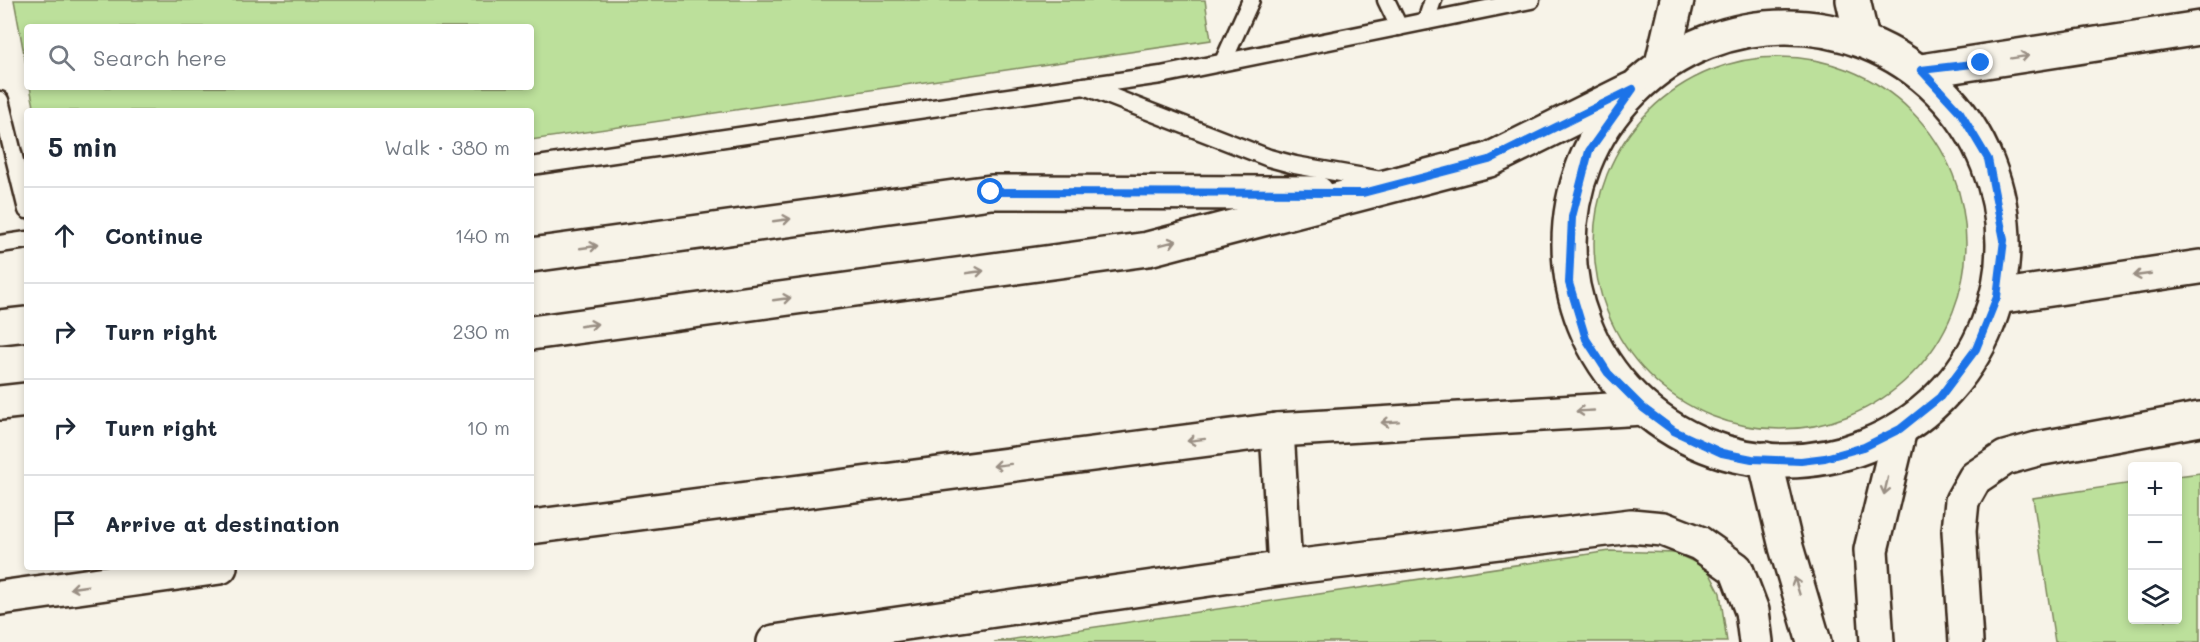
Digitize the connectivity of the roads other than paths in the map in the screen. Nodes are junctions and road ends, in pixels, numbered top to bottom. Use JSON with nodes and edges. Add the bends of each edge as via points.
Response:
{"nodes":[{"id":1,"x":1251,"y":0,"type":"edge"},
{"id":2,"x":1386,"y":0,"type":"edge"},
{"id":3,"x":1433,"y":0,"type":"edge"},
{"id":4,"x":1531,"y":0,"type":"edge"},
{"id":5,"x":1677,"y":0,"type":"edge"},
{"id":6,"x":1853,"y":0,"type":"edge"},
{"id":7,"x":1426,"y":21,"type":"junction"},
{"id":8,"x":2198,"y":25,"type":"edge"},
{"id":9,"x":1399,"y":27,"type":"junction"},
{"id":10,"x":1862,"y":39,"type":"junction"},
{"id":11,"x":1223,"y":62,"type":"junction"},
{"id":12,"x":1662,"y":64,"type":"junction"},
{"id":13,"x":1921,"y":70,"type":"junction"},
{"id":14,"x":1083,"y":86,"type":"junction"},
{"id":15,"x":1633,"y":89,"type":"junction"},
{"id":16,"x":0,"y":100,"type":"edge"},
{"id":17,"x":534,"y":166,"type":"edge"},
{"id":18,"x":1401,"y":183,"type":"junction"},
{"id":19,"x":1363,"y":193,"type":"junction"},
{"id":20,"x":24,"y":198,"type":"edge"},
{"id":21,"x":24,"y":240,"type":"edge"},
{"id":22,"x":0,"y":244,"type":"edge"},
{"id":23,"x":534,"y":255,"type":"edge"},
{"id":24,"x":2200,"y":267,"type":"edge"},
{"id":25,"x":1997,"y":297,"type":"junction"},
{"id":26,"x":24,"y":324,"type":"edge"},
{"id":27,"x":0,"y":327,"type":"edge"},
{"id":28,"x":534,"y":333,"type":"edge"},
{"id":29,"x":24,"y":400,"type":"edge"},
{"id":30,"x":0,"y":403,"type":"edge"},
{"id":31,"x":1643,"y":408,"type":"junction"},
{"id":32,"x":2200,"y":419,"type":"edge"},
{"id":33,"x":1900,"y":429,"type":"junction"},
{"id":34,"x":1276,"y":430,"type":"junction"},
{"id":35,"x":1765,"y":459,"type":"junction"},
{"id":36,"x":534,"y":526,"type":"edge"},
{"id":37,"x":1285,"y":568,"type":"junction"},
{"id":38,"x":199,"y":570,"type":"edge"},
{"id":39,"x":0,"y":598,"type":"edge"},
{"id":40,"x":774,"y":642,"type":"edge"},
{"id":41,"x":1756,"y":642,"type":"edge"},
{"id":42,"x":1814,"y":642,"type":"edge"},
{"id":43,"x":1877,"y":642,"type":"edge"},
{"id":44,"x":1966,"y":642,"type":"edge"}],
"edges":[{"from":1,"to":11,"type":"lane"},
{"from":2,"to":9,"type":"lane"},
{"from":3,"to":7,"type":"lane"},
{"from":4,"to":7,"type":"lane"},
{"from":5,"to":12,"type":"main road"},
{"from":6,"to":10,"type":"main road"},
{"from":7,"to":9,"type":"lane"},
{"from":13,"to":8,"type":"main road","one_way":true},
{"from":9,"to":11,"type":"lane"},
{"from":10,"to":12,"type":"main road","via":[[1839,31],[1776,25],[1739,30],[1687,49]]},
{"from":10,"to":13,"type":"main road"},
{"from":11,"to":14,"type":"lane"},
{"from":12,"to":15,"type":"main road"},
{"from":13,"to":25,"type":"main road","via":[[1960,112],[1988,159],[2004,240]]},
{"from":14,"to":17,"type":"lane"},
{"from":14,"to":18,"type":"lane","via":[[1269,158]]},
{"from":15,"to":18,"type":"main road","via":[[1489,160]]},
{"from":15,"to":31,"type":"main road","via":[[1589,151],[1572,217],[1569,283],[1586,339],[1608,373]]},
{"from":16,"to":20,"type":"lane"},
{"from":18,"to":19,"type":"main road"},
{"from":23,"to":19,"type":"main road","one_way":true,"via":[[991,192]]},
{"from":28,"to":19,"type":"main road","one_way":true,"via":[[1148,249]]},
{"from":21,"to":22,"type":"lane"},
{"from":24,"to":25,"type":"main road","one_way":true},
{"from":25,"to":33,"type":"main road","via":[[1976,349],[1940,397]]},
{"from":26,"to":27,"type":"main road"},
{"from":29,"to":30,"type":"main road"},
{"from":31,"to":34,"type":"main road","one_way":true},
{"from":31,"to":35,"type":"main road","via":[[1674,431],[1722,453]]},
{"from":32,"to":44,"type":"main road","via":[[2037,449],[2005,458],[1975,478],[1962,501],[1959,531]]},
{"from":33,"to":35,"type":"main road","via":[[1864,447],[1825,458]]},
{"from":33,"to":43,"type":"main road","one_way":true,"via":[[1871,550]]},
{"from":34,"to":36,"type":"main road","one_way":true},
{"from":34,"to":37,"type":"main road"},
{"from":42,"to":35,"type":"main road","one_way":true},
{"from":37,"to":40,"type":"main road"},
{"from":37,"to":41,"type":"main road","via":[[1631,526],[1663,529],[1699,543],[1736,569],[1752,611]]},
{"from":38,"to":39,"type":"main road","one_way":true}]}
